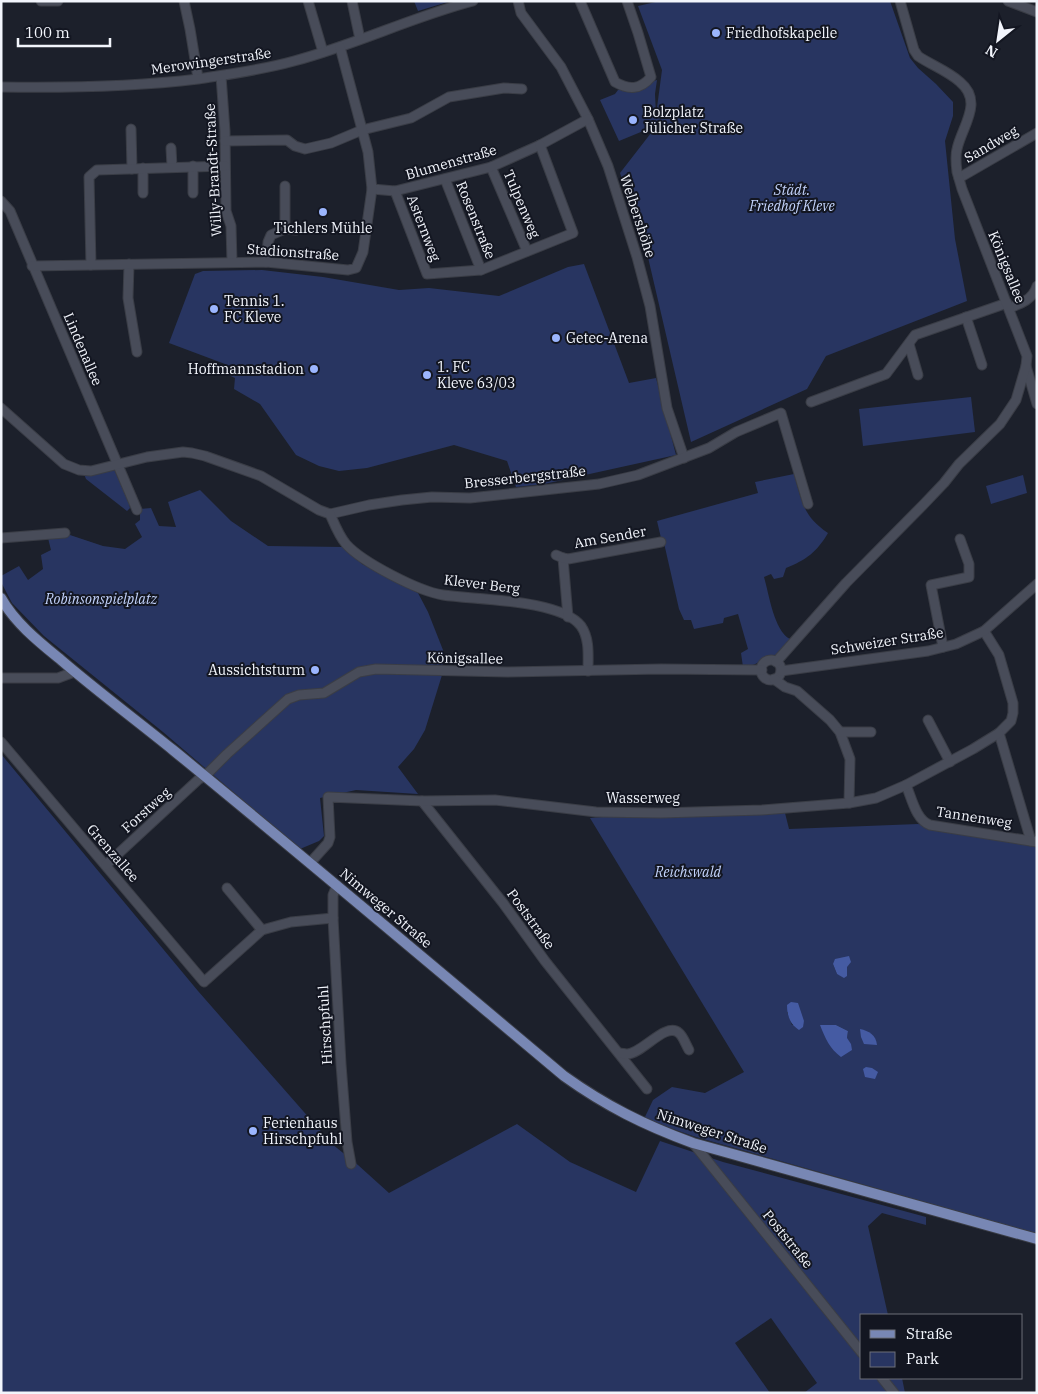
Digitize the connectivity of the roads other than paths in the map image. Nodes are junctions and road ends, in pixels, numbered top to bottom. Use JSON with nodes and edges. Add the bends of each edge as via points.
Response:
{"nodes":[{"id":1,"x":41,"y":1,"type":"edge"},
{"id":2,"x":58,"y":1,"type":"edge"},
{"id":3,"x":184,"y":1,"type":"edge"},
{"id":4,"x":308,"y":1,"type":"edge"},
{"id":5,"x":473,"y":1,"type":"edge"},
{"id":6,"x":518,"y":1,"type":"edge"},
{"id":7,"x":580,"y":1,"type":"edge"},
{"id":8,"x":627,"y":1,"type":"edge"},
{"id":9,"x":900,"y":1,"type":"edge"},
{"id":10,"x":1008,"y":1,"type":"edge"},
{"id":11,"x":355,"y":2,"type":"edge"},
{"id":12,"x":1037,"y":12,"type":"edge"},
{"id":13,"x":360,"y":39,"type":"junction"},
{"id":14,"x":340,"y":47,"type":"junction"},
{"id":15,"x":323,"y":52,"type":"junction"},
{"id":16,"x":221,"y":76,"type":"junction"},
{"id":17,"x":198,"y":78,"type":"junction"},
{"id":18,"x":1,"y":87,"type":"edge"},
{"id":19,"x":522,"y":89,"type":"dead end"},
{"id":20,"x":588,"y":119,"type":"junction"},
{"id":21,"x":132,"y":129,"type":"dead end"},
{"id":22,"x":362,"y":130,"type":"junction"},
{"id":23,"x":1037,"y":133,"type":"edge"},
{"id":24,"x":225,"y":141,"type":"junction"},
{"id":25,"x":540,"y":145,"type":"junction"},
{"id":26,"x":171,"y":148,"type":"dead end"},
{"id":27,"x":193,"y":166,"type":"junction"},
{"id":28,"x":225,"y":166,"type":"junction"},
{"id":29,"x":172,"y":167,"type":"junction"},
{"id":30,"x":491,"y":167,"type":"junction"},
{"id":31,"x":132,"y":168,"type":"junction"},
{"id":32,"x":143,"y":168,"type":"junction"},
{"id":33,"x":959,"y":178,"type":"junction"},
{"id":34,"x":445,"y":179,"type":"junction"},
{"id":35,"x":285,"y":186,"type":"dead end"},
{"id":36,"x":372,"y":189,"type":"junction"},
{"id":37,"x":396,"y":191,"type":"junction"},
{"id":38,"x":193,"y":192,"type":"dead end"},
{"id":39,"x":144,"y":193,"type":"dead end"},
{"id":40,"x":1,"y":201,"type":"edge"},
{"id":41,"x":285,"y":229,"type":"junction"},
{"id":42,"x":296,"y":230,"type":"dead end"},
{"id":43,"x":527,"y":251,"type":"junction"},
{"id":44,"x":232,"y":262,"type":"junction"},
{"id":45,"x":266,"y":262,"type":"junction"},
{"id":46,"x":129,"y":264,"type":"junction"},
{"id":47,"x":91,"y":265,"type":"junction"},
{"id":48,"x":32,"y":266,"type":"junction"},
{"id":49,"x":481,"y":270,"type":"junction"},
{"id":50,"x":1037,"y":286,"type":"edge"},
{"id":51,"x":1008,"y":306,"type":"junction"},
{"id":52,"x":966,"y":317,"type":"junction"},
{"id":53,"x":908,"y":344,"type":"junction"},
{"id":54,"x":137,"y":352,"type":"dead end"},
{"id":55,"x":982,"y":365,"type":"dead end"},
{"id":56,"x":1026,"y":366,"type":"junction"},
{"id":57,"x":918,"y":375,"type":"dead end"},
{"id":58,"x":811,"y":402,"type":"dead end"},
{"id":59,"x":1037,"y":404,"type":"edge"},
{"id":60,"x":1,"y":408,"type":"edge"},
{"id":61,"x":684,"y":458,"type":"junction"},
{"id":62,"x":118,"y":463,"type":"junction"},
{"id":63,"x":808,"y":504,"type":"dead end"},
{"id":64,"x":137,"y":510,"type":"dead end"},
{"id":65,"x":330,"y":514,"type":"junction"},
{"id":66,"x":65,"y":533,"type":"dead end"},
{"id":67,"x":1,"y":538,"type":"edge"},
{"id":68,"x":960,"y":539,"type":"dead end"},
{"id":69,"x":661,"y":542,"type":"dead end"},
{"id":70,"x":1037,"y":584,"type":"edge"},
{"id":71,"x":1,"y":598,"type":"edge"},
{"id":72,"x":568,"y":617,"type":"junction"},
{"id":73,"x":984,"y":630,"type":"junction"},
{"id":74,"x":943,"y":647,"type":"junction"},
{"id":75,"x":776,"y":662,"type":"junction"},
{"id":76,"x":762,"y":670,"type":"junction"},
{"id":77,"x":588,"y":671,"type":"junction"},
{"id":78,"x":781,"y":671,"type":"junction"},
{"id":79,"x":74,"y":672,"type":"junction"},
{"id":80,"x":1,"y":678,"type":"edge"},
{"id":81,"x":774,"y":680,"type":"junction"},
{"id":82,"x":928,"y":720,"type":"dead end"},
{"id":83,"x":840,"y":732,"type":"junction"},
{"id":84,"x":870,"y":732,"type":"dead end"},
{"id":85,"x":1000,"y":733,"type":"junction"},
{"id":86,"x":1,"y":742,"type":"edge"},
{"id":87,"x":950,"y":762,"type":"junction"},
{"id":88,"x":205,"y":776,"type":"junction"},
{"id":89,"x":906,"y":785,"type":"junction"},
{"id":90,"x":422,"y":801,"type":"junction"},
{"id":91,"x":849,"y":803,"type":"junction"},
{"id":92,"x":1034,"y":841,"type":"edge"},
{"id":93,"x":310,"y":863,"type":"junction"},
{"id":94,"x":106,"y":865,"type":"junction"},
{"id":95,"x":337,"y":885,"type":"junction"},
{"id":96,"x":227,"y":888,"type":"dead end"},
{"id":97,"x":334,"y":918,"type":"junction"},
{"id":98,"x":262,"y":930,"type":"junction"},
{"id":99,"x":689,"y":1050,"type":"dead end"},
{"id":100,"x":619,"y":1053,"type":"junction"},
{"id":101,"x":647,"y":1089,"type":"dead end"},
{"id":102,"x":693,"y":1143,"type":"junction"},
{"id":103,"x":351,"y":1164,"type":"dead end"},
{"id":104,"x":1037,"y":1239,"type":"edge"},
{"id":105,"x":860,"y":1350,"type":"edge"},
{"id":106,"x":883,"y":1379,"type":"edge"},
{"id":107,"x":894,"y":1393,"type":"edge"}],
"edges":[{"from":1,"to":2,"type":"street"},
{"from":3,"to":17,"type":"street"},
{"from":4,"to":15,"type":"street"},
{"from":5,"to":13,"type":"street","name":"Merowingerstraße"},
{"from":6,"to":20,"type":"street","name":"Welbershöhe","via":[[521,12],[561,67]]},
{"from":7,"to":8,"type":"street","via":[[615,82],[634,88],[651,77]]},
{"from":9,"to":33,"type":"street","name":"Königsallee","via":[[918,56],[959,80],[971,95],[970,114],[956,151]]},
{"from":10,"to":12,"type":"street"},
{"from":11,"to":13,"type":"street"},
{"from":13,"to":14,"type":"street","name":"Merowingerstraße"},
{"from":14,"to":15,"type":"street","name":"Merowingerstraße"},
{"from":14,"to":22,"type":"street","name":"Stadionstraße"},
{"from":15,"to":16,"type":"street","name":"Merowingerstraße","via":[[267,68]]},
{"from":16,"to":17,"type":"street","name":"Merowingerstraße"},
{"from":16,"to":24,"type":"street","name":"Willy-Brandt-Straße"},
{"from":17,"to":18,"type":"street","name":"Merowingerstraße","via":[[72,88]]},
{"from":19,"to":22,"type":"street","via":[[504,88],[449,97],[411,118]]},
{"from":20,"to":25,"type":"street","name":"Blumenstraße"},
{"from":20,"to":61,"type":"street","name":"Welbershöhe","via":[[608,166],[637,256],[650,306],[667,408]]},
{"from":21,"to":31,"type":"street"},
{"from":22,"to":24,"type":"street","via":[[332,143],[306,149],[286,140]]},
{"from":22,"to":36,"type":"street","name":"Stadionstraße"},
{"from":23,"to":33,"type":"street","name":"Sandweg"},
{"from":24,"to":28,"type":"street","name":"Willy-Brandt-Straße"},
{"from":25,"to":30,"type":"street","name":"Blumenstraße"},
{"from":25,"to":43,"type":"street","via":[[573,233]]},
{"from":26,"to":29,"type":"street"},
{"from":27,"to":28,"type":"street"},
{"from":27,"to":29,"type":"street"},
{"from":27,"to":38,"type":"street"},
{"from":28,"to":44,"type":"street","name":"Willy-Brandt-Straße"},
{"from":29,"to":32,"type":"street"},
{"from":30,"to":34,"type":"street","name":"Blumenstraße"},
{"from":30,"to":43,"type":"street","name":"Tulpenweg"},
{"from":31,"to":32,"type":"street"},
{"from":31,"to":47,"type":"street","via":[[97,170],[89,177]]},
{"from":32,"to":39,"type":"street"},
{"from":33,"to":51,"type":"street","name":"Königsallee"},
{"from":34,"to":37,"type":"street","name":"Blumenstraße"},
{"from":34,"to":49,"type":"street","name":"Rosenstraße"},
{"from":35,"to":41,"type":"street"},
{"from":36,"to":37,"type":"street","name":"Blumenstraße"},
{"from":36,"to":45,"type":"street","name":"Stadionstraße","via":[[363,252],[356,268],[348,270]]},
{"from":37,"to":49,"type":"street","name":"Asternweg","via":[[427,274]]},
{"from":40,"to":48,"type":"street","name":"Lindenallee","via":[[10,212]]},
{"from":41,"to":42,"type":"street"},
{"from":41,"to":45,"type":"street","via":[[271,235]]},
{"from":43,"to":49,"type":"street"},
{"from":44,"to":45,"type":"street","name":"Stadionstraße"},
{"from":44,"to":46,"type":"street","name":"Stadionstraße"},
{"from":46,"to":47,"type":"street","name":"Stadionstraße"},
{"from":46,"to":54,"type":"street","via":[[128,298]]},
{"from":47,"to":48,"type":"street","name":"Stadionstraße"},
{"from":48,"to":62,"type":"street","name":"Lindenallee"},
{"from":50,"to":51,"type":"street","via":[[1030,298],[1021,304]]},
{"from":51,"to":52,"type":"street"},
{"from":51,"to":56,"type":"street","name":"Königsallee","via":[[1024,345]]},
{"from":52,"to":53,"type":"street","via":[[915,335]]},
{"from":52,"to":55,"type":"street"},
{"from":53,"to":57,"type":"street"},
{"from":53,"to":58,"type":"street","via":[[886,374]]},
{"from":56,"to":59,"type":"street"},
{"from":56,"to":75,"type":"street","name":"Königsallee","via":[[1016,400],[1000,424],[846,583]]},
{"from":60,"to":62,"type":"street","via":[[64,464],[96,470]]},
{"from":61,"to":63,"type":"street","name":"Bresserbergstraße","via":[[781,413]]},
{"from":61,"to":65,"type":"street","name":"Bresserbergstraße","via":[[638,475],[599,484],[470,498],[402,500]]},
{"from":62,"to":64,"type":"street","name":"Lindenallee"},
{"from":62,"to":65,"type":"street","via":[[184,452],[205,456],[261,476]]},
{"from":65,"to":72,"type":"street","name":"Klever Berg","via":[[344,542],[356,554],[420,588],[441,594],[535,604]]},
{"from":66,"to":67,"type":"street"},
{"from":68,"to":74,"type":"street","via":[[969,564],[969,577],[931,585]]},
{"from":69,"to":72,"type":"street","name":"Am Sender","via":[[568,559],[559,556]]},
{"from":70,"to":73,"type":"street","name":"Schweizer Straße"},
{"from":71,"to":79,"type":"main road","name":"Nimweger Straße","via":[[21,624]]},
{"from":72,"to":77,"type":"street","name":"Klever Berg","via":[[585,633]]},
{"from":73,"to":74,"type":"street","name":"Schweizer Straße"},
{"from":73,"to":85,"type":"street","via":[[999,655],[1013,703],[1011,721]]},
{"from":74,"to":78,"type":"street","name":"Schweizer Straße"},
{"from":75,"to":76,"type":"street","name":"Königsallee","via":[[768,661]]},
{"from":75,"to":78,"type":"street"},
{"from":76,"to":77,"type":"street","name":"Königsallee"},
{"from":76,"to":81,"type":"street","via":[[767,679]]},
{"from":77,"to":88,"type":"street","name":"Königsallee","via":[[376,669],[359,672],[324,693],[288,699]]},
{"from":78,"to":81,"type":"street"},
{"from":79,"to":80,"type":"street","via":[[58,678]]},
{"from":79,"to":88,"type":"main road","name":"Nimweger Straße"},
{"from":81,"to":83,"type":"street","via":[[797,691]]},
{"from":82,"to":87,"type":"street"},
{"from":83,"to":84,"type":"street"},
{"from":83,"to":91,"type":"street","via":[[850,758]]},
{"from":85,"to":87,"type":"street","name":"Wasserweg"},
{"from":85,"to":92,"type":"street"},
{"from":86,"to":94,"type":"street","name":"Grenzallee"},
{"from":87,"to":89,"type":"street","name":"Wasserweg"},
{"from":88,"to":93,"type":"main road","name":"Nimweger Straße"},
{"from":88,"to":94,"type":"street","name":"Forstweg"},
{"from":89,"to":91,"type":"street","name":"Wasserweg","via":[[876,798]]},
{"from":89,"to":92,"type":"street","name":"Tannenweg","via":[[924,823]]},
{"from":90,"to":91,"type":"street","name":"Wasserweg","via":[[495,800],[596,812],[661,813]]},
{"from":90,"to":93,"type":"street","name":"Wasserweg","via":[[328,797],[330,838]]},
{"from":90,"to":100,"type":"street","name":"Poststraße"},
{"from":93,"to":95,"type":"main road","name":"Nimweger Straße"},
{"from":94,"to":98,"type":"street","name":"Grenzallee","via":[[204,982]]},
{"from":95,"to":97,"type":"street","name":"Hirschpfuhl","via":[[333,896]]},
{"from":95,"to":102,"type":"main road","name":"Nimweger Straße","via":[[570,1080],[638,1121]]},
{"from":96,"to":98,"type":"street"},
{"from":97,"to":98,"type":"street","via":[[291,922]]},
{"from":97,"to":103,"type":"street","name":"Hirschpfuhl","via":[[342,1079]]},
{"from":99,"to":100,"type":"street","via":[[679,1033],[673,1030],[664,1031],[641,1049],[628,1054]]},
{"from":100,"to":101,"type":"street","name":"Poststraße"},
{"from":102,"to":104,"type":"main road","name":"Nimweger Straße"},
{"from":102,"to":105,"type":"street","name":"Poststraße"},
{"from":106,"to":107,"type":"street"}]}
